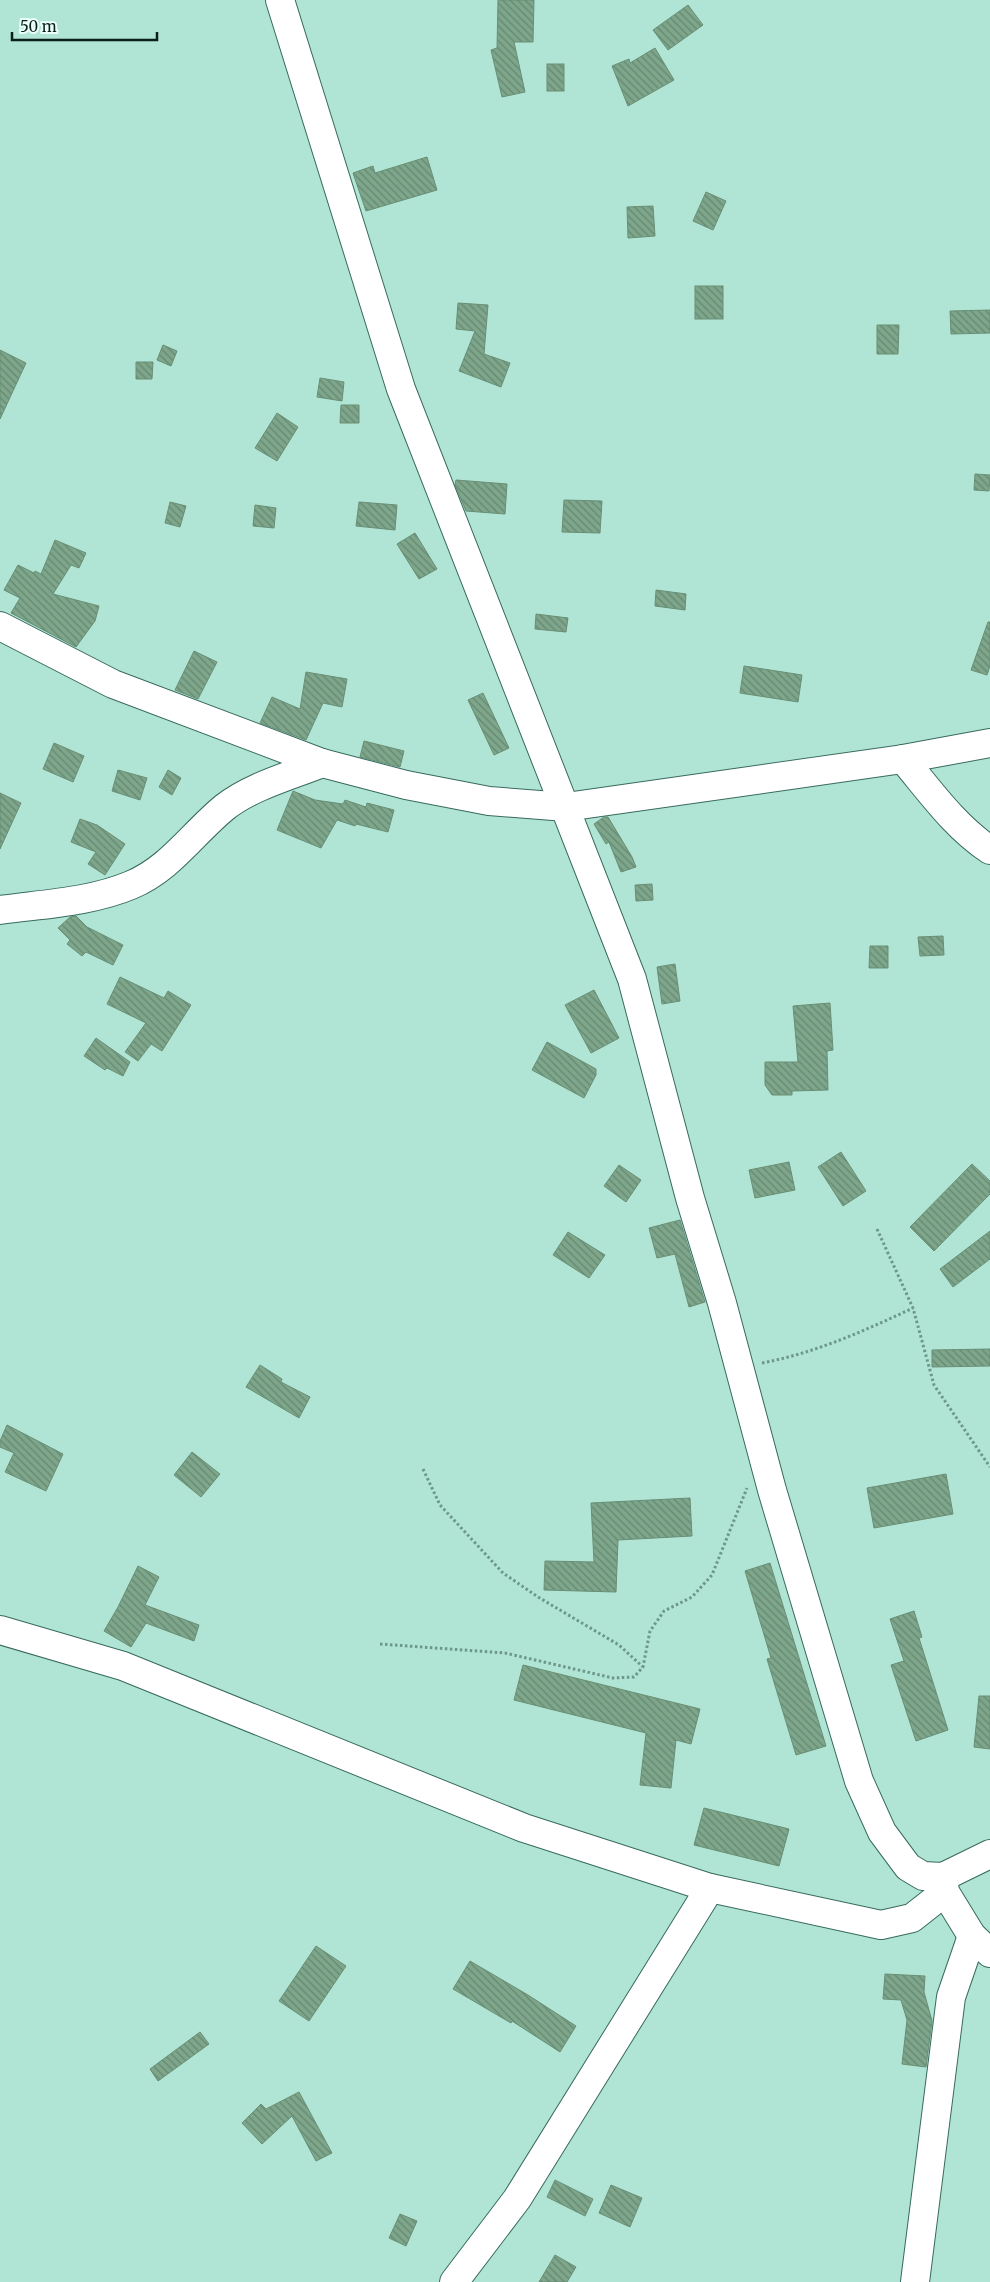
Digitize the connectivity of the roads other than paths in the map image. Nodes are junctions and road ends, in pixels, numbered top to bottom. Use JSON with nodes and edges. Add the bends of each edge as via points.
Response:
{"nodes":[{"id":1,"x":280,"y":0,"type":"edge"},
{"id":2,"x":0,"y":626,"type":"edge"},
{"id":3,"x":990,"y":743,"type":"edge"},
{"id":4,"x":903,"y":759,"type":"junction"},
{"id":5,"x":322,"y":763,"type":"junction"},
{"id":6,"x":566,"y":807,"type":"junction"},
{"id":7,"x":990,"y":850,"type":"edge"},
{"id":8,"x":0,"y":910,"type":"edge"},
{"id":9,"x":0,"y":1630,"type":"edge"},
{"id":10,"x":990,"y":1854,"type":"edge"},
{"id":11,"x":944,"y":1884,"type":"junction"},
{"id":12,"x":710,"y":1888,"type":"junction"},
{"id":13,"x":981,"y":1944,"type":"edge"},
{"id":14,"x":454,"y":2282,"type":"edge"},
{"id":15,"x":915,"y":2282,"type":"edge"}],
"edges":[{"from":1,"to":6,"type":"street","via":[[401,389]]},
{"from":2,"to":5,"type":"street","via":[[113,684]]},
{"from":3,"to":4,"type":"street"},
{"from":4,"to":6,"type":"street"},
{"from":4,"to":7,"type":"street","via":[[954,818],[976,841]]},
{"from":5,"to":6,"type":"street","via":[[406,785],[489,801]]},
{"from":5,"to":8,"type":"street","via":[[241,796],[223,809],[161,869],[132,885],[104,894]]},
{"from":6,"to":11,"type":"street","via":[[632,979],[690,1198],[859,1781],[882,1832],[908,1867]]},
{"from":9,"to":12,"type":"street","via":[[123,1666],[524,1828]]},
{"from":10,"to":11,"type":"street"},
{"from":11,"to":12,"type":"street","via":[[912,1918],[880,1925]]},
{"from":11,"to":13,"type":"street"},
{"from":12,"to":14,"type":"street","via":[[517,2199]]},
{"from":13,"to":15,"type":"street","via":[[951,1997]]}]}
